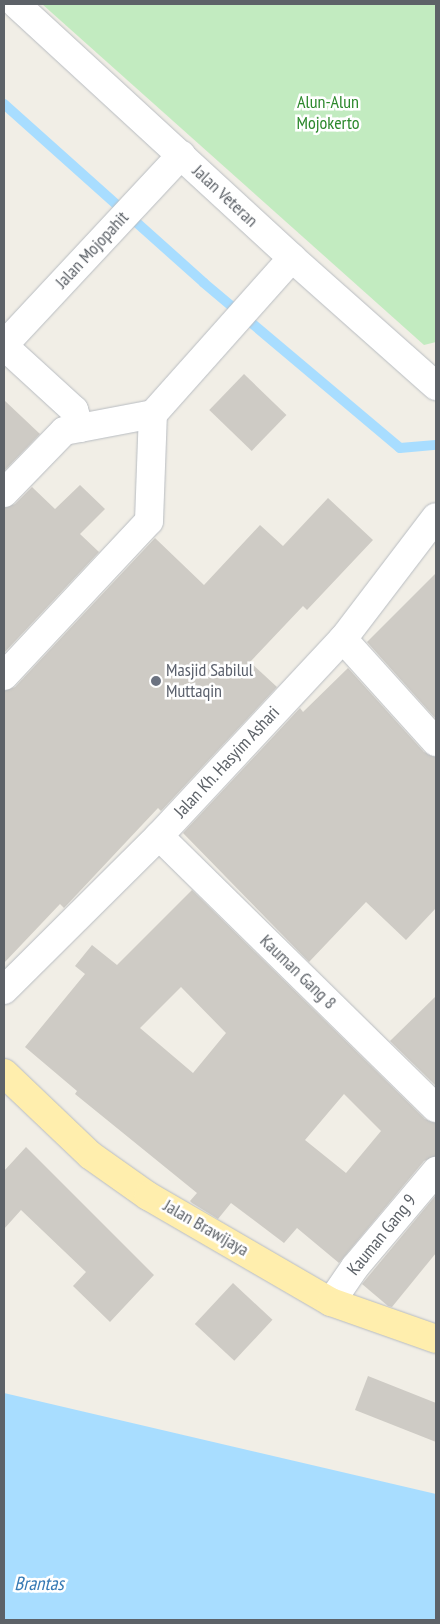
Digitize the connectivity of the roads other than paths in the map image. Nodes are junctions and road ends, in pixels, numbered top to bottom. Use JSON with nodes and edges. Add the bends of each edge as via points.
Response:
{"nodes":[{"id":1,"x":16,"y":4,"type":"edge"},
{"id":2,"x":181,"y":155,"type":"junction"},
{"id":3,"x":292,"y":258,"type":"junction"},
{"id":4,"x":4,"y":345,"type":"edge"},
{"id":5,"x":436,"y":386,"type":"edge"},
{"id":6,"x":152,"y":414,"type":"junction"},
{"id":7,"x":80,"y":428,"type":"junction"},
{"id":8,"x":4,"y":493,"type":"edge"},
{"id":9,"x":436,"y":514,"type":"edge"},
{"id":10,"x":343,"y":639,"type":"junction"},
{"id":11,"x":4,"y":676,"type":"edge"},
{"id":12,"x":436,"y":742,"type":"edge"},
{"id":13,"x":158,"y":836,"type":"junction"},
{"id":14,"x":4,"y":990,"type":"edge"},
{"id":15,"x":4,"y":1073,"type":"edge"},
{"id":16,"x":436,"y":1108,"type":"edge"},
{"id":17,"x":436,"y":1171,"type":"edge"},
{"id":18,"x":332,"y":1302,"type":"junction"},
{"id":19,"x":436,"y":1339,"type":"edge"}],
"edges":[{"from":1,"to":2,"type":"street","name":"Jalan Veteran"},
{"from":2,"to":3,"type":"street","name":"Jalan Veteran"},
{"from":2,"to":4,"type":"street","name":"Jalan Mojopahit"},
{"from":3,"to":5,"type":"street","name":"Jalan Veteran"},
{"from":3,"to":6,"type":"street"},
{"from":4,"to":7,"type":"street","via":[[74,410]]},
{"from":6,"to":7,"type":"street"},
{"from":6,"to":11,"type":"street","via":[[149,521]]},
{"from":7,"to":8,"type":"street","via":[[64,431],[54,439]]},
{"from":9,"to":10,"type":"street","name":"Jalan Kh. Hasyim Ashari"},
{"from":10,"to":12,"type":"street"},
{"from":10,"to":13,"type":"street","name":"Jalan Kh. Hasyim Ashari"},
{"from":13,"to":14,"type":"street","name":"Jalan Kh. Hasyim Ashari"},
{"from":13,"to":16,"type":"street","name":"Kauman Gang 8"},
{"from":15,"to":18,"type":"main road","name":"Jalan Brawijaya","via":[[97,1160],[148,1196]]},
{"from":17,"to":18,"type":"street","name":"Kauman Gang 9","via":[[354,1267]]},
{"from":18,"to":19,"type":"main road","name":"Jalan Brawijaya"}]}
